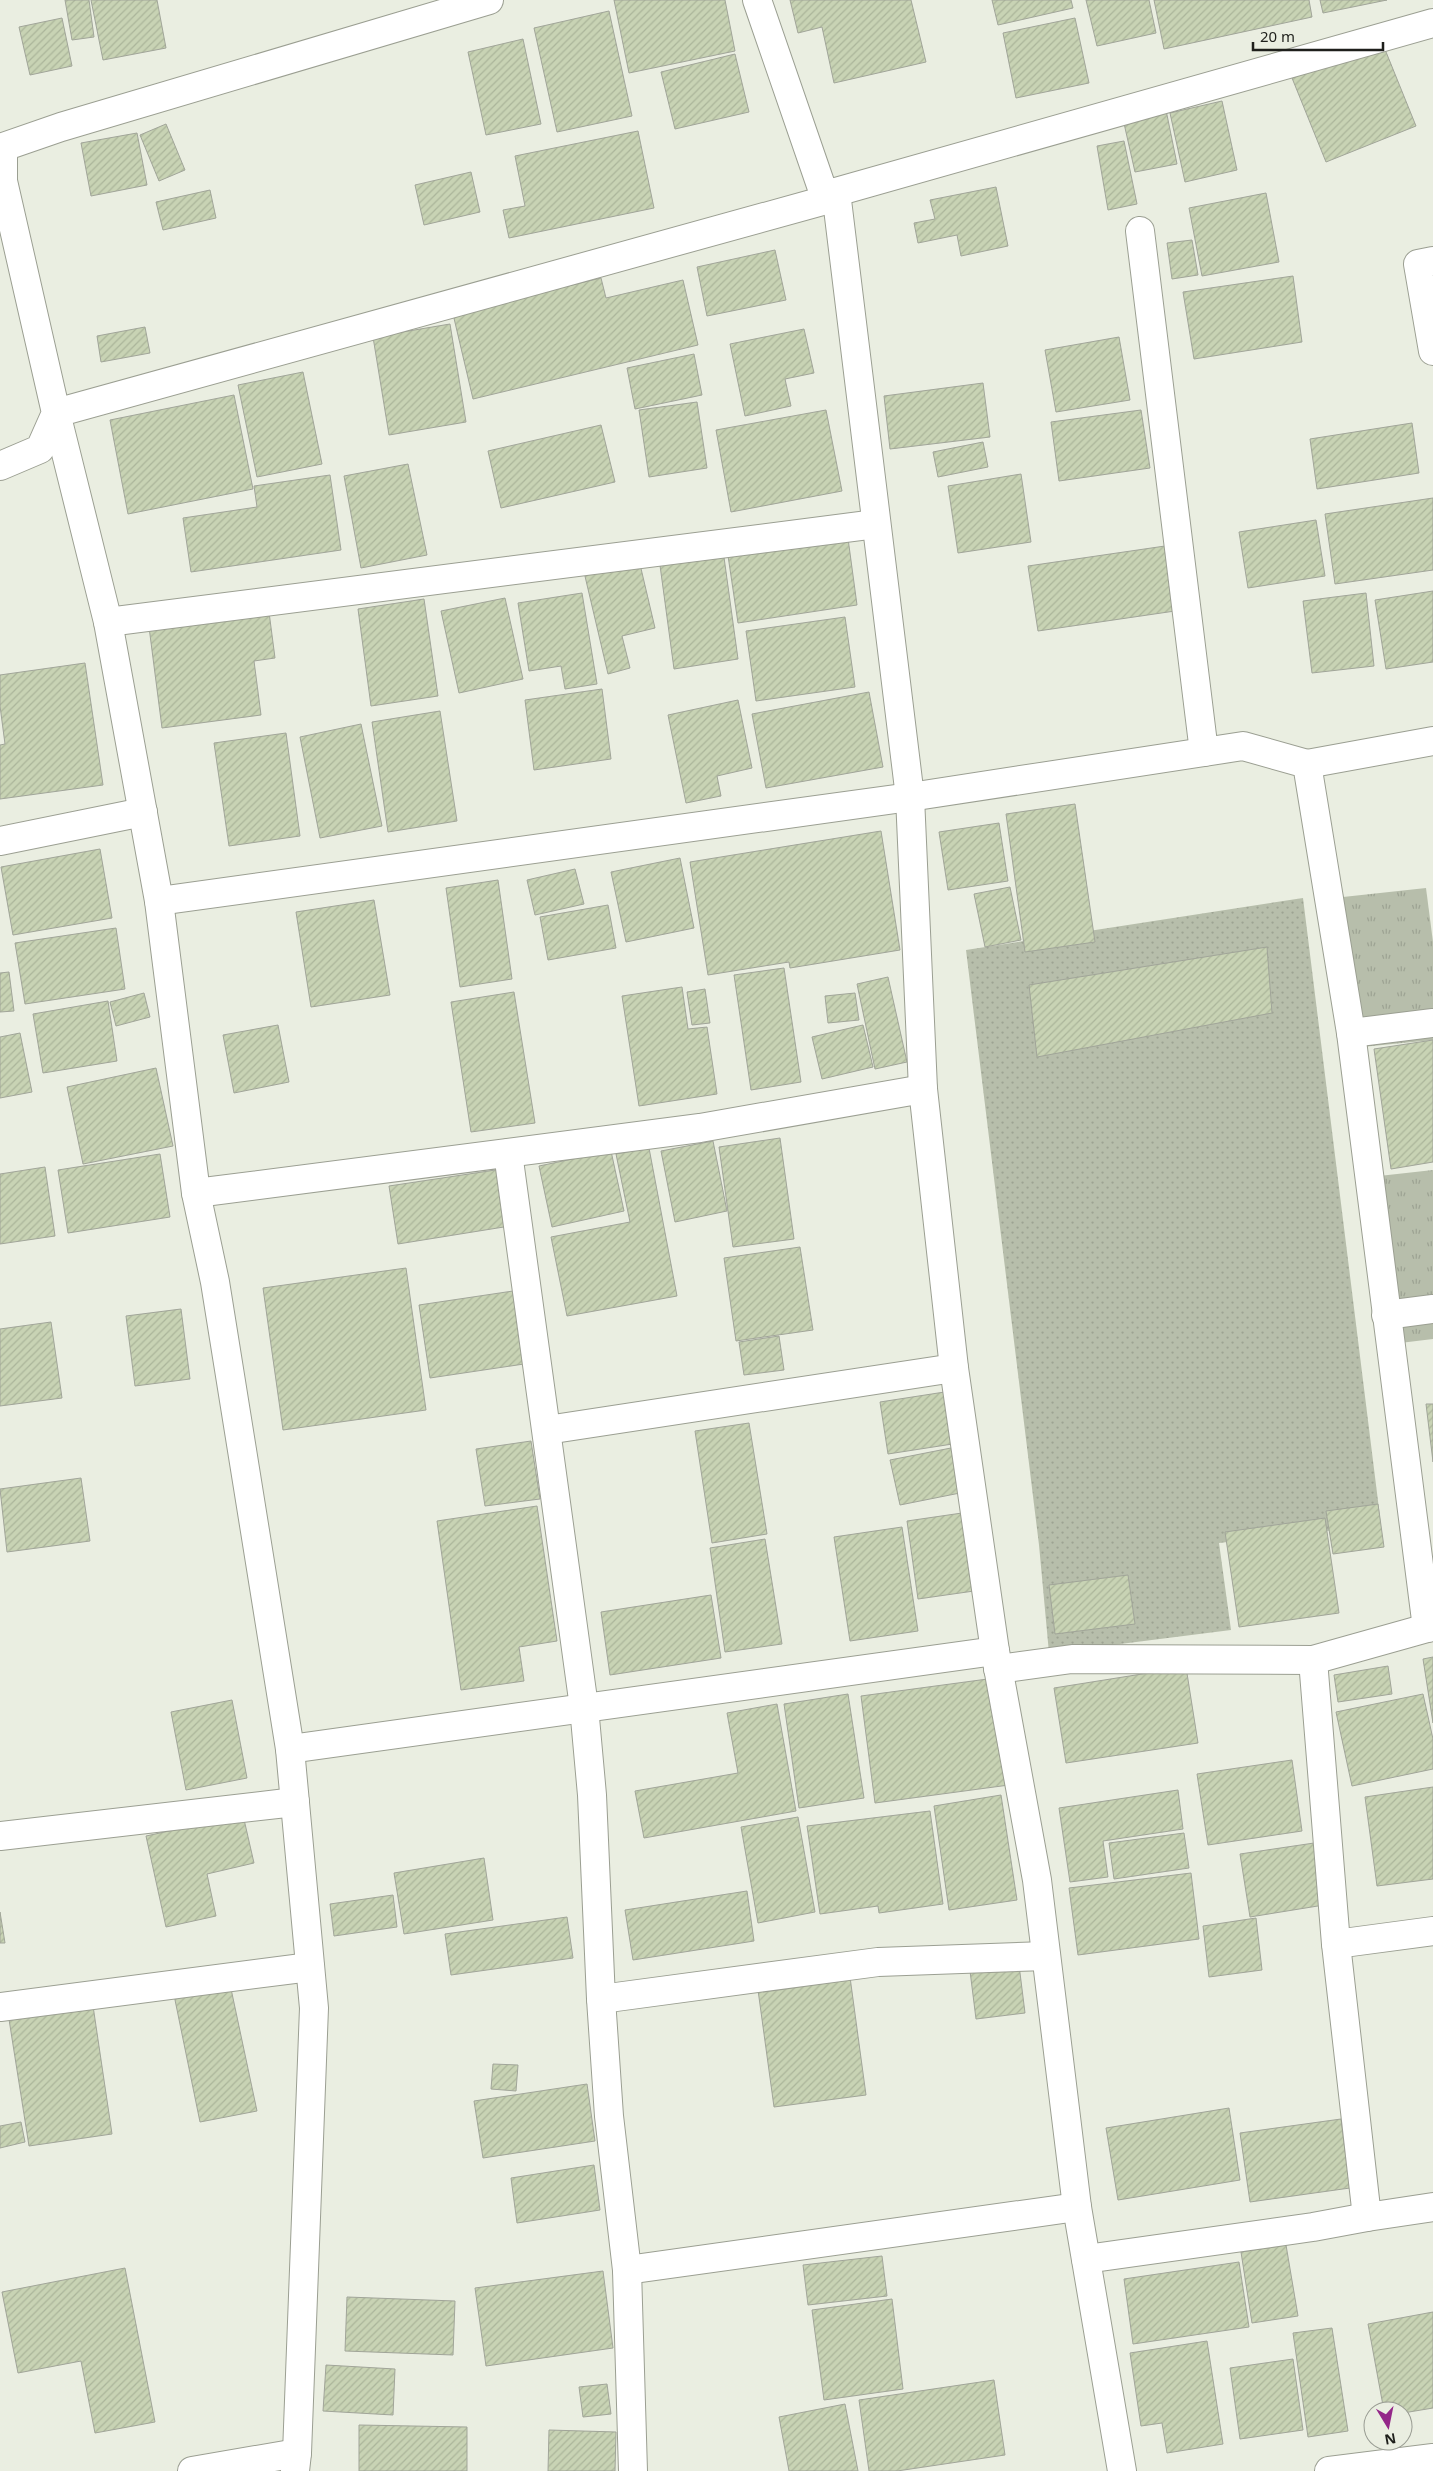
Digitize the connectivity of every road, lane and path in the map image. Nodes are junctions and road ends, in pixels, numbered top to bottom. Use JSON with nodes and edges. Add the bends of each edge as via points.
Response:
{"nodes":[{"id":1,"x":490,"y":0,"type":"edge"},
{"id":2,"x":757,"y":0,"type":"edge"},
{"id":3,"x":1433,"y":23,"type":"edge"},
{"id":4,"x":1,"y":144,"type":"edge"},
{"id":5,"x":831,"y":196,"type":"junction"},
{"id":6,"x":1140,"y":231,"type":"dead end"},
{"id":7,"x":1433,"y":261,"type":"edge"},
{"id":8,"x":1433,"y":351,"type":"edge"},
{"id":9,"x":56,"y":413,"type":"junction"},
{"id":10,"x":0,"y":466,"type":"edge"},
{"id":11,"x":876,"y":524,"type":"junction"},
{"id":12,"x":108,"y":622,"type":"junction"},
{"id":13,"x":1433,"y":741,"type":"edge"},
{"id":14,"x":1204,"y":752,"type":"junction"},
{"id":15,"x":1307,"y":764,"type":"junction"},
{"id":16,"x":910,"y":797,"type":"junction"},
{"id":17,"x":143,"y":812,"type":"junction"},
{"id":18,"x":0,"y":841,"type":"edge"},
{"id":19,"x":159,"y":901,"type":"junction"},
{"id":20,"x":1433,"y":1023,"type":"edge"},
{"id":21,"x":1351,"y":1033,"type":"junction"},
{"id":22,"x":923,"y":1089,"type":"junction"},
{"id":23,"x":508,"y":1153,"type":"junction"},
{"id":24,"x":196,"y":1192,"type":"junction"},
{"id":25,"x":1433,"y":1309,"type":"edge"},
{"id":26,"x":1386,"y":1315,"type":"junction"},
{"id":27,"x":954,"y":1368,"type":"junction"},
{"id":28,"x":547,"y":1430,"type":"junction"},
{"id":29,"x":1430,"y":1628,"type":"edge"},
{"id":30,"x":997,"y":1660,"type":"junction"},
{"id":31,"x":1313,"y":1660,"type":"junction"},
{"id":32,"x":584,"y":1707,"type":"junction"},
{"id":33,"x":290,"y":1749,"type":"junction"},
{"id":34,"x":295,"y":1802,"type":"junction"},
{"id":35,"x":0,"y":1836,"type":"edge"},
{"id":36,"x":1433,"y":1931,"type":"edge"},
{"id":37,"x":1336,"y":1944,"type":"junction"},
{"id":38,"x":1046,"y":1956,"type":"junction"},
{"id":39,"x":310,"y":1967,"type":"junction"},
{"id":40,"x":601,"y":1999,"type":"junction"},
{"id":41,"x":0,"y":2007,"type":"edge"},
{"id":42,"x":1077,"y":2207,"type":"junction"},
{"id":43,"x":1433,"y":2207,"type":"edge"},
{"id":44,"x":1367,"y":2217,"type":"junction"},
{"id":45,"x":1086,"y":2259,"type":"junction"},
{"id":46,"x":627,"y":2270,"type":"junction"},
{"id":47,"x":1433,"y":2458,"type":"edge"},
{"id":48,"x":296,"y":2462,"type":"edge"},
{"id":49,"x":192,"y":2471,"type":"edge"},
{"id":50,"x":633,"y":2471,"type":"edge"},
{"id":51,"x":1122,"y":2471,"type":"edge"},
{"id":52,"x":1329,"y":2471,"type":"edge"}],
"edges":[{"from":1,"to":4,"type":"street"},
{"from":2,"to":5,"type":"street"},
{"from":3,"to":5,"type":"street"},
{"from":4,"to":9,"type":"street","via":[[3,181]]},
{"from":5,"to":9,"type":"street"},
{"from":5,"to":11,"type":"street"},
{"from":6,"to":14,"type":"street"},
{"from":7,"to":8,"type":"street","via":[[1418,264]]},
{"from":9,"to":10,"type":"street","via":[[40,448]]},
{"from":9,"to":12,"type":"street"},
{"from":11,"to":12,"type":"street"},
{"from":11,"to":16,"type":"street"},
{"from":12,"to":17,"type":"street"},
{"from":13,"to":15,"type":"street"},
{"from":14,"to":15,"type":"street","via":[[1243,746]]},
{"from":14,"to":16,"type":"street"},
{"from":15,"to":21,"type":"street"},
{"from":16,"to":19,"type":"street"},
{"from":16,"to":22,"type":"street"},
{"from":17,"to":18,"type":"street"},
{"from":17,"to":19,"type":"street"},
{"from":19,"to":24,"type":"street"},
{"from":20,"to":21,"type":"street"},
{"from":21,"to":26,"type":"street"},
{"from":22,"to":23,"type":"street","via":[[700,1128]]},
{"from":22,"to":27,"type":"street"},
{"from":23,"to":24,"type":"street"},
{"from":23,"to":28,"type":"street"},
{"from":24,"to":33,"type":"street","via":[[215,1282]]},
{"from":25,"to":26,"type":"street"},
{"from":26,"to":29,"type":"street"},
{"from":27,"to":28,"type":"street"},
{"from":27,"to":30,"type":"street"},
{"from":28,"to":32,"type":"street"},
{"from":29,"to":31,"type":"street"},
{"from":30,"to":31,"type":"street"},
{"from":30,"to":32,"type":"street"},
{"from":30,"to":38,"type":"street","via":[[1037,1880]]},
{"from":31,"to":37,"type":"street"},
{"from":32,"to":33,"type":"street"},
{"from":32,"to":40,"type":"street","via":[[592,1795]]},
{"from":33,"to":34,"type":"street"},
{"from":34,"to":35,"type":"street"},
{"from":34,"to":39,"type":"street"},
{"from":36,"to":37,"type":"street"},
{"from":37,"to":44,"type":"street"},
{"from":38,"to":40,"type":"street","via":[[878,1962]]},
{"from":38,"to":42,"type":"street"},
{"from":39,"to":41,"type":"street"},
{"from":39,"to":48,"type":"street","via":[[314,2008]]},
{"from":40,"to":46,"type":"street","via":[[609,2116]]},
{"from":42,"to":45,"type":"street"},
{"from":42,"to":46,"type":"street"},
{"from":43,"to":44,"type":"street"},
{"from":44,"to":45,"type":"street"},
{"from":45,"to":51,"type":"street"},
{"from":46,"to":50,"type":"street"},
{"from":47,"to":52,"type":"street"},
{"from":48,"to":49,"type":"street"}]}
